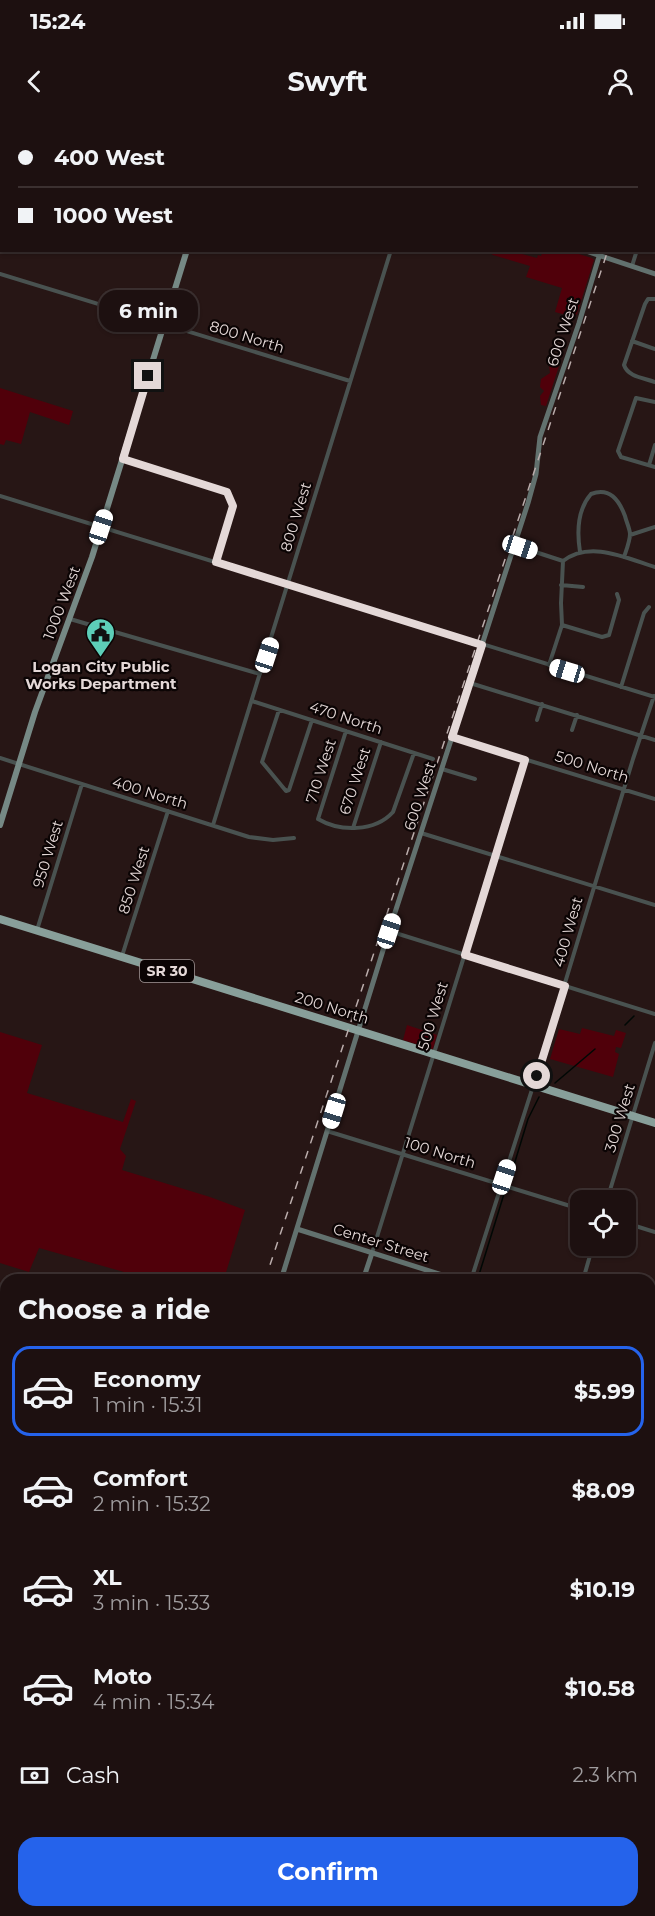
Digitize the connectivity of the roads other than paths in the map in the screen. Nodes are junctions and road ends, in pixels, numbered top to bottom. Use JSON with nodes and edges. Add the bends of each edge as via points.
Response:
{"nodes":[{"id":1,"x":186,"y":252,"type":"edge"},
{"id":2,"x":390,"y":252,"type":"edge"},
{"id":3,"x":636,"y":252,"type":"edge"},
{"id":4,"x":600,"y":253,"type":"edge"},
{"id":5,"x":632,"y":267,"type":"junction"},
{"id":6,"x":0,"y":274,"type":"edge"},
{"id":7,"x":655,"y":274,"type":"edge"},
{"id":8,"x":655,"y":299,"type":"edge"},
{"id":9,"x":164,"y":324,"type":"junction"},
{"id":10,"x":632,"y":341,"type":"junction"},
{"id":11,"x":655,"y":349,"type":"edge"},
{"id":12,"x":350,"y":381,"type":"junction"},
{"id":13,"x":655,"y":382,"type":"edge"},
{"id":14,"x":655,"y":402,"type":"edge"},
{"id":15,"x":655,"y":445,"type":"edge"},
{"id":16,"x":123,"y":459,"type":"junction"},
{"id":17,"x":649,"y":465,"type":"junction"},
{"id":18,"x":655,"y":467,"type":"edge"},
{"id":19,"x":0,"y":496,"type":"edge"},
{"id":20,"x":655,"y":526,"type":"edge"},
{"id":21,"x":101,"y":527,"type":"junction"},
{"id":22,"x":630,"y":534,"type":"junction"},
{"id":23,"x":514,"y":545,"type":"junction"},
{"id":24,"x":580,"y":552,"type":"junction"},
{"id":25,"x":624,"y":557,"type":"junction"},
{"id":26,"x":563,"y":561,"type":"junction"},
{"id":27,"x":216,"y":562,"type":"junction"},
{"id":28,"x":655,"y":567,"type":"edge"},
{"id":29,"x":289,"y":585,"type":"junction"},
{"id":30,"x":561,"y":585,"type":"junction"},
{"id":31,"x":583,"y":587,"type":"dead end"},
{"id":32,"x":617,"y":594,"type":"dead end"},
{"id":33,"x":649,"y":607,"type":"dead end"},
{"id":34,"x":69,"y":619,"type":"junction"},
{"id":35,"x":562,"y":625,"type":"junction"},
{"id":36,"x":482,"y":645,"type":"junction"},
{"id":37,"x":549,"y":665,"type":"junction"},
{"id":38,"x":260,"y":674,"type":"junction"},
{"id":39,"x":470,"y":683,"type":"junction"},
{"id":40,"x":621,"y":687,"type":"junction"},
{"id":41,"x":655,"y":696,"type":"edge"},
{"id":42,"x":252,"y":701,"type":"junction"},
{"id":43,"x":542,"y":705,"type":"junction"},
{"id":44,"x":279,"y":710,"type":"junction"},
{"id":45,"x":577,"y":715,"type":"junction"},
{"id":46,"x":312,"y":720,"type":"junction"},
{"id":47,"x":537,"y":720,"type":"dead end"},
{"id":48,"x":572,"y":730,"type":"dead end"},
{"id":49,"x":346,"y":731,"type":"junction"},
{"id":50,"x":641,"y":735,"type":"junction"},
{"id":51,"x":452,"y":737,"type":"junction"},
{"id":52,"x":655,"y":740,"type":"edge"},
{"id":53,"x":381,"y":742,"type":"junction"},
{"id":54,"x":414,"y":753,"type":"junction"},
{"id":55,"x":0,"y":758,"type":"edge"},
{"id":56,"x":434,"y":759,"type":"dead end"},
{"id":57,"x":525,"y":760,"type":"junction"},
{"id":58,"x":19,"y":765,"type":"junction"},
{"id":59,"x":442,"y":769,"type":"junction"},
{"id":60,"x":475,"y":779,"type":"dead end"},
{"id":61,"x":82,"y":784,"type":"junction"},
{"id":62,"x":624,"y":790,"type":"junction"},
{"id":63,"x":655,"y":800,"type":"edge"},
{"id":64,"x":168,"y":811,"type":"junction"},
{"id":65,"x":0,"y":825,"type":"edge"},
{"id":66,"x":213,"y":825,"type":"junction"},
{"id":67,"x":353,"y":828,"type":"junction"},
{"id":68,"x":421,"y":833,"type":"junction"},
{"id":69,"x":294,"y":838,"type":"dead end"},
{"id":70,"x":496,"y":856,"type":"junction"},
{"id":71,"x":594,"y":886,"type":"junction"},
{"id":72,"x":655,"y":905,"type":"edge"},
{"id":73,"x":0,"y":919,"type":"edge"},
{"id":74,"x":37,"y":930,"type":"junction"},
{"id":75,"x":389,"y":931,"type":"junction"},
{"id":76,"x":465,"y":955,"type":"junction"},
{"id":77,"x":122,"y":956,"type":"junction"},
{"id":78,"x":565,"y":986,"type":"junction"},
{"id":79,"x":655,"y":1014,"type":"edge"},
{"id":80,"x":358,"y":1030,"type":"junction"},
{"id":81,"x":655,"y":1043,"type":"edge"},
{"id":82,"x":434,"y":1054,"type":"junction"},
{"id":83,"x":534,"y":1085,"type":"junction"},
{"id":84,"x":633,"y":1116,"type":"junction"},
{"id":85,"x":655,"y":1123,"type":"edge"},
{"id":86,"x":327,"y":1131,"type":"junction"},
{"id":87,"x":403,"y":1154,"type":"junction"},
{"id":88,"x":502,"y":1185,"type":"junction"},
{"id":89,"x":610,"y":1190,"type":"edge"},
{"id":90,"x":570,"y":1206,"type":"edge"},
{"id":91,"x":636,"y":1226,"type":"edge"},
{"id":92,"x":297,"y":1229,"type":"junction"},
{"id":93,"x":655,"y":1232,"type":"edge"},
{"id":94,"x":372,"y":1253,"type":"junction"},
{"id":95,"x":590,"y":1256,"type":"edge"},
{"id":96,"x":283,"y":1274,"type":"edge"},
{"id":97,"x":365,"y":1274,"type":"edge"},
{"id":98,"x":439,"y":1274,"type":"edge"},
{"id":99,"x":473,"y":1274,"type":"edge"},
{"id":100,"x":585,"y":1274,"type":"edge"}],
"edges":[{"from":1,"to":9,"type":"main road","name":"1000 West"},
{"from":2,"to":12,"type":"street","name":"800 West"},
{"from":3,"to":5,"type":"street"},
{"from":4,"to":5,"type":"main road"},
{"from":4,"to":23,"type":"main road","name":"600 West","via":[[540,437],[536,474]]},
{"from":5,"to":7,"type":"main road"},
{"from":6,"to":9,"type":"street","name":"800 North"},
{"from":8,"to":10,"type":"street","via":[[648,299],[645,304]]},
{"from":9,"to":12,"type":"street","name":"800 North"},
{"from":9,"to":16,"type":"main road","name":"1000 West"},
{"from":10,"to":11,"type":"street"},
{"from":10,"to":13,"type":"street","via":[[625,369]]},
{"from":12,"to":29,"type":"street","name":"800 West"},
{"from":14,"to":17,"type":"street","via":[[636,398],[618,454]]},
{"from":15,"to":17,"type":"street"},
{"from":16,"to":21,"type":"main road","name":"1000 West"},
{"from":16,"to":27,"type":"street","via":[[225,490],[233,506]]},
{"from":17,"to":18,"type":"street"},
{"from":19,"to":21,"type":"street"},
{"from":20,"to":22,"type":"street"},
{"from":21,"to":27,"type":"street"},
{"from":21,"to":34,"type":"main road","name":"1000 West"},
{"from":22,"to":24,"type":"street","via":[[615,497],[596,492],[588,497],[579,522]]},
{"from":22,"to":25,"type":"street"},
{"from":23,"to":26,"type":"street"},
{"from":23,"to":36,"type":"main road","name":"600 West"},
{"from":24,"to":25,"type":"street"},
{"from":24,"to":26,"type":"street"},
{"from":25,"to":28,"type":"street"},
{"from":26,"to":30,"type":"street"},
{"from":27,"to":29,"type":"street"},
{"from":29,"to":36,"type":"street"},
{"from":29,"to":38,"type":"street","name":"800 West"},
{"from":30,"to":31,"type":"street"},
{"from":30,"to":35,"type":"street"},
{"from":32,"to":35,"type":"street","via":[[619,600],[606,637]]},
{"from":33,"to":40,"type":"street","via":[[644,612]]},
{"from":34,"to":38,"type":"street"},
{"from":34,"to":58,"type":"main road","name":"1000 West"},
{"from":35,"to":37,"type":"street"},
{"from":36,"to":37,"type":"street"},
{"from":36,"to":39,"type":"main road","name":"600 West"},
{"from":37,"to":40,"type":"street"},
{"from":38,"to":42,"type":"street","name":"800 West"},
{"from":39,"to":43,"type":"street"},
{"from":39,"to":51,"type":"main road","name":"600 West"},
{"from":40,"to":41,"type":"street"},
{"from":41,"to":50,"type":"street","name":"400 West"},
{"from":42,"to":44,"type":"street","name":"470 North"},
{"from":42,"to":66,"type":"street","name":"800 West"},
{"from":43,"to":45,"type":"street"},
{"from":43,"to":47,"type":"street"},
{"from":44,"to":46,"type":"street","name":"470 North"},
{"from":44,"to":46,"type":"street","via":[[262,762],[286,791]]},
{"from":45,"to":48,"type":"street"},
{"from":45,"to":50,"type":"street"},
{"from":46,"to":49,"type":"street","name":"470 North"},
{"from":49,"to":53,"type":"street","name":"470 North"},
{"from":49,"to":67,"type":"street","name":"710 West","via":[[318,819]]},
{"from":50,"to":52,"type":"street"},
{"from":50,"to":62,"type":"street","name":"400 West"},
{"from":51,"to":57,"type":"street","name":"500 North"},
{"from":51,"to":59,"type":"main road","name":"600 West"},
{"from":53,"to":54,"type":"street","name":"470 North"},
{"from":53,"to":67,"type":"street","name":"670 West"},
{"from":54,"to":56,"type":"street","name":"470 North"},
{"from":54,"to":67,"type":"street","via":[[389,817]]},
{"from":55,"to":58,"type":"street","name":"400 North"},
{"from":57,"to":62,"type":"street","name":"500 North"},
{"from":57,"to":70,"type":"street","name":"500 West"},
{"from":58,"to":61,"type":"street","name":"400 North"},
{"from":58,"to":65,"type":"main road","name":"1000 West"},
{"from":59,"to":60,"type":"street"},
{"from":59,"to":68,"type":"main road","name":"600 West"},
{"from":61,"to":64,"type":"street","name":"400 North"},
{"from":61,"to":74,"type":"street","name":"950 West"},
{"from":62,"to":63,"type":"street","name":"500 North"},
{"from":62,"to":71,"type":"street","name":"400 West"},
{"from":64,"to":66,"type":"street","name":"400 North"},
{"from":64,"to":77,"type":"street","name":"850 West"},
{"from":66,"to":69,"type":"street","name":"400 North","via":[[249,837]]},
{"from":68,"to":70,"type":"street"},
{"from":68,"to":75,"type":"main road","name":"600 West"},
{"from":70,"to":71,"type":"street"},
{"from":70,"to":76,"type":"street","name":"500 West"},
{"from":71,"to":72,"type":"street"},
{"from":71,"to":78,"type":"street","name":"400 West"},
{"from":73,"to":74,"type":"highway","name":"200 North","number":"SR 30"},
{"from":74,"to":77,"type":"highway","name":"200 North","number":"SR 30"},
{"from":75,"to":76,"type":"street"},
{"from":75,"to":80,"type":"main road","name":"600 West"},
{"from":76,"to":78,"type":"street"},
{"from":76,"to":82,"type":"street","name":"500 West"},
{"from":77,"to":80,"type":"highway","name":"200 North","number":"SR 30"},
{"from":78,"to":79,"type":"street"},
{"from":78,"to":83,"type":"street","name":"400 West"},
{"from":80,"to":82,"type":"highway","name":"200 North","number":"SR 30"},
{"from":80,"to":86,"type":"main road","name":"600 West"},
{"from":81,"to":84,"type":"street","name":"300 West"},
{"from":82,"to":83,"type":"highway","name":"200 North","number":"SR 30"},
{"from":82,"to":87,"type":"street","name":"500 West"},
{"from":83,"to":84,"type":"highway","name":"200 North","number":"SR 30"},
{"from":83,"to":88,"type":"street","name":"400 West"},
{"from":84,"to":85,"type":"highway","name":"200 North","number":"SR 30"},
{"from":84,"to":89,"type":"street","name":"300 West"},
{"from":86,"to":87,"type":"street","name":"100 North"},
{"from":86,"to":92,"type":"main road","name":"600 West"},
{"from":87,"to":88,"type":"street","name":"100 North"},
{"from":87,"to":94,"type":"street","name":"500 West"},
{"from":88,"to":90,"type":"street","name":"100 North"},
{"from":88,"to":99,"type":"street","name":"400 West"},
{"from":91,"to":93,"type":"street"},
{"from":92,"to":94,"type":"main road","name":"Center Street"},
{"from":92,"to":96,"type":"main road","name":"600 West"},
{"from":94,"to":97,"type":"main road","name":"500 West"},
{"from":94,"to":98,"type":"main road","name":"Center Street"},
{"from":95,"to":100,"type":"street"}]}
